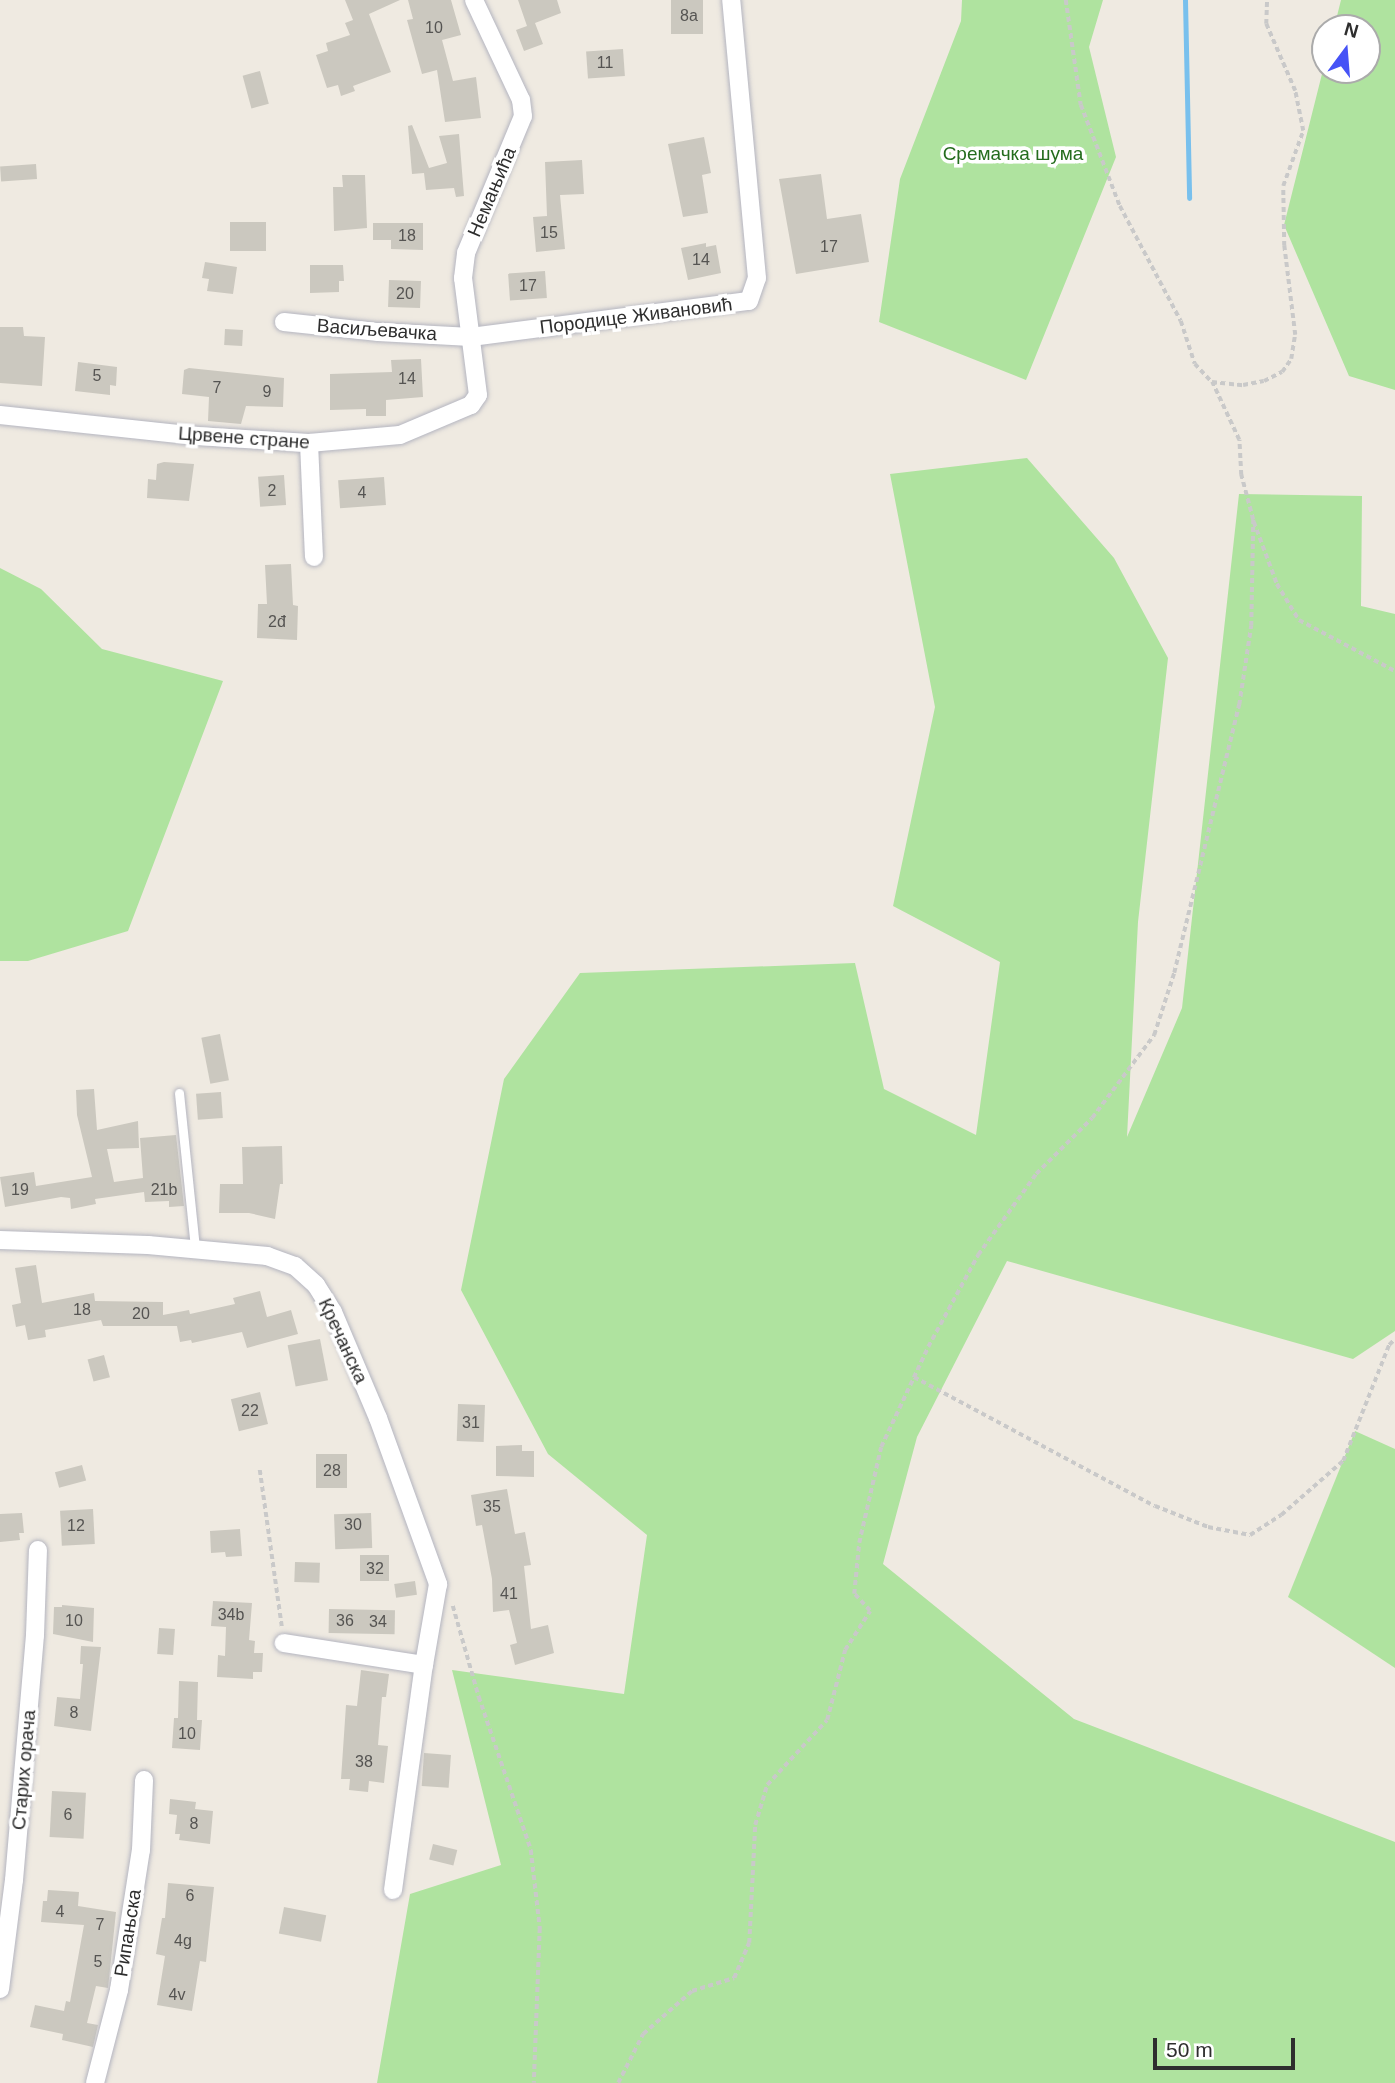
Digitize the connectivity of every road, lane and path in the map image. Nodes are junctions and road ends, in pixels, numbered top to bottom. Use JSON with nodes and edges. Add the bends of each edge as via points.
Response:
{"nodes":[{"id":1,"x":474,"y":0,"type":"edge"},
{"id":2,"x":731,"y":0,"type":"edge"},
{"id":3,"x":1066,"y":0,"type":"edge"},
{"id":4,"x":1267,"y":0,"type":"edge"},
{"id":5,"x":284,"y":322,"type":"dead end"},
{"id":6,"x":471,"y":337,"type":"junction"},
{"id":7,"x":1212,"y":382,"type":"junction"},
{"id":8,"x":478,"y":396,"type":"joint"},
{"id":9,"x":0,"y":415,"type":"edge"},
{"id":10,"x":309,"y":443,"type":"junction"},
{"id":11,"x":1253,"y":520,"type":"junction"},
{"id":12,"x":314,"y":557,"type":"dead end"},
{"id":13,"x":1395,"y":671,"type":"edge"},
{"id":14,"x":179,"y":1093,"type":"dead end"},
{"id":15,"x":0,"y":1240,"type":"edge"},
{"id":16,"x":195,"y":1248,"type":"junction"},
{"id":17,"x":1395,"y":1339,"type":"edge"},
{"id":18,"x":914,"y":1377,"type":"junction"},
{"id":19,"x":260,"y":1470,"type":"dead end"},
{"id":20,"x":38,"y":1550,"type":"dead end"},
{"id":21,"x":438,"y":1584,"type":"junction"},
{"id":22,"x":284,"y":1643,"type":"joint"},
{"id":23,"x":424,"y":1665,"type":"junction"},
{"id":24,"x":144,"y":1780,"type":"dead end"},
{"id":25,"x":393,"y":1890,"type":"dead end"},
{"id":26,"x":0,"y":1989,"type":"edge"},
{"id":27,"x":94,"y":2083,"type":"edge"},
{"id":28,"x":534,"y":2083,"type":"edge"},
{"id":29,"x":618,"y":2083,"type":"edge"}],
"edges":[{"from":1,"to":6,"type":"street","name":"Немањића","via":[[523,116],[466,253],[463,278]]},
{"from":2,"to":6,"type":"street","name":"Породице Живановић","via":[[757,278],[749,301]]},
{"from":3,"to":7,"type":"path","via":[[1081,105],[1120,206],[1181,320],[1195,364]]},
{"from":4,"to":7,"type":"path","via":[[1266,24],[1295,91],[1303,131],[1283,186],[1284,246],[1295,335],[1291,359],[1282,372],[1243,385]]},
{"from":5,"to":6,"type":"street","name":"Васиљевачка"},
{"from":6,"to":8,"type":"street","name":"Немањића"},
{"from":7,"to":11,"type":"path","via":[[1239,440],[1241,475]]},
{"from":8,"to":10,"type":"street","name":"Црвене стране","via":[[471,405],[400,435]]},
{"from":9,"to":10,"type":"street","name":"Црвене стране"},
{"from":10,"to":12,"type":"street"},
{"from":11,"to":13,"type":"path","via":[[1277,584],[1299,620]]},
{"from":11,"to":18,"type":"path","via":[[1251,625],[1239,705],[1174,973],[1154,1035],[1092,1118],[1036,1174],[978,1255]]},
{"from":14,"to":16,"type":"lane"},
{"from":15,"to":16,"type":"street","name":"Кречанска"},
{"from":16,"to":21,"type":"street","name":"Кречанска","via":[[267,1256],[295,1266],[316,1285],[333,1312],[378,1418]]},
{"from":17,"to":18,"type":"path","via":[[1343,1461],[1281,1515],[1250,1535],[1208,1527],[1155,1506]]},
{"from":18,"to":29,"type":"path","via":[[881,1447],[859,1542],[854,1594],[870,1611],[845,1650],[827,1720],[767,1785],[755,1825],[750,1943],[734,1978],[692,1990],[643,2034]]},
{"from":19,"to":22,"type":"path"},
{"from":20,"to":26,"type":"street","name":"Старих орача","via":[[16,1867]]},
{"from":21,"to":23,"type":"street"},
{"from":21,"to":28,"type":"path","via":[[452,1603],[531,1850],[540,1928]]},
{"from":22,"to":23,"type":"street"},
{"from":23,"to":25,"type":"street"},
{"from":24,"to":27,"type":"street","name":"Рипањска","via":[[141,1850],[119,1990]]}]}
